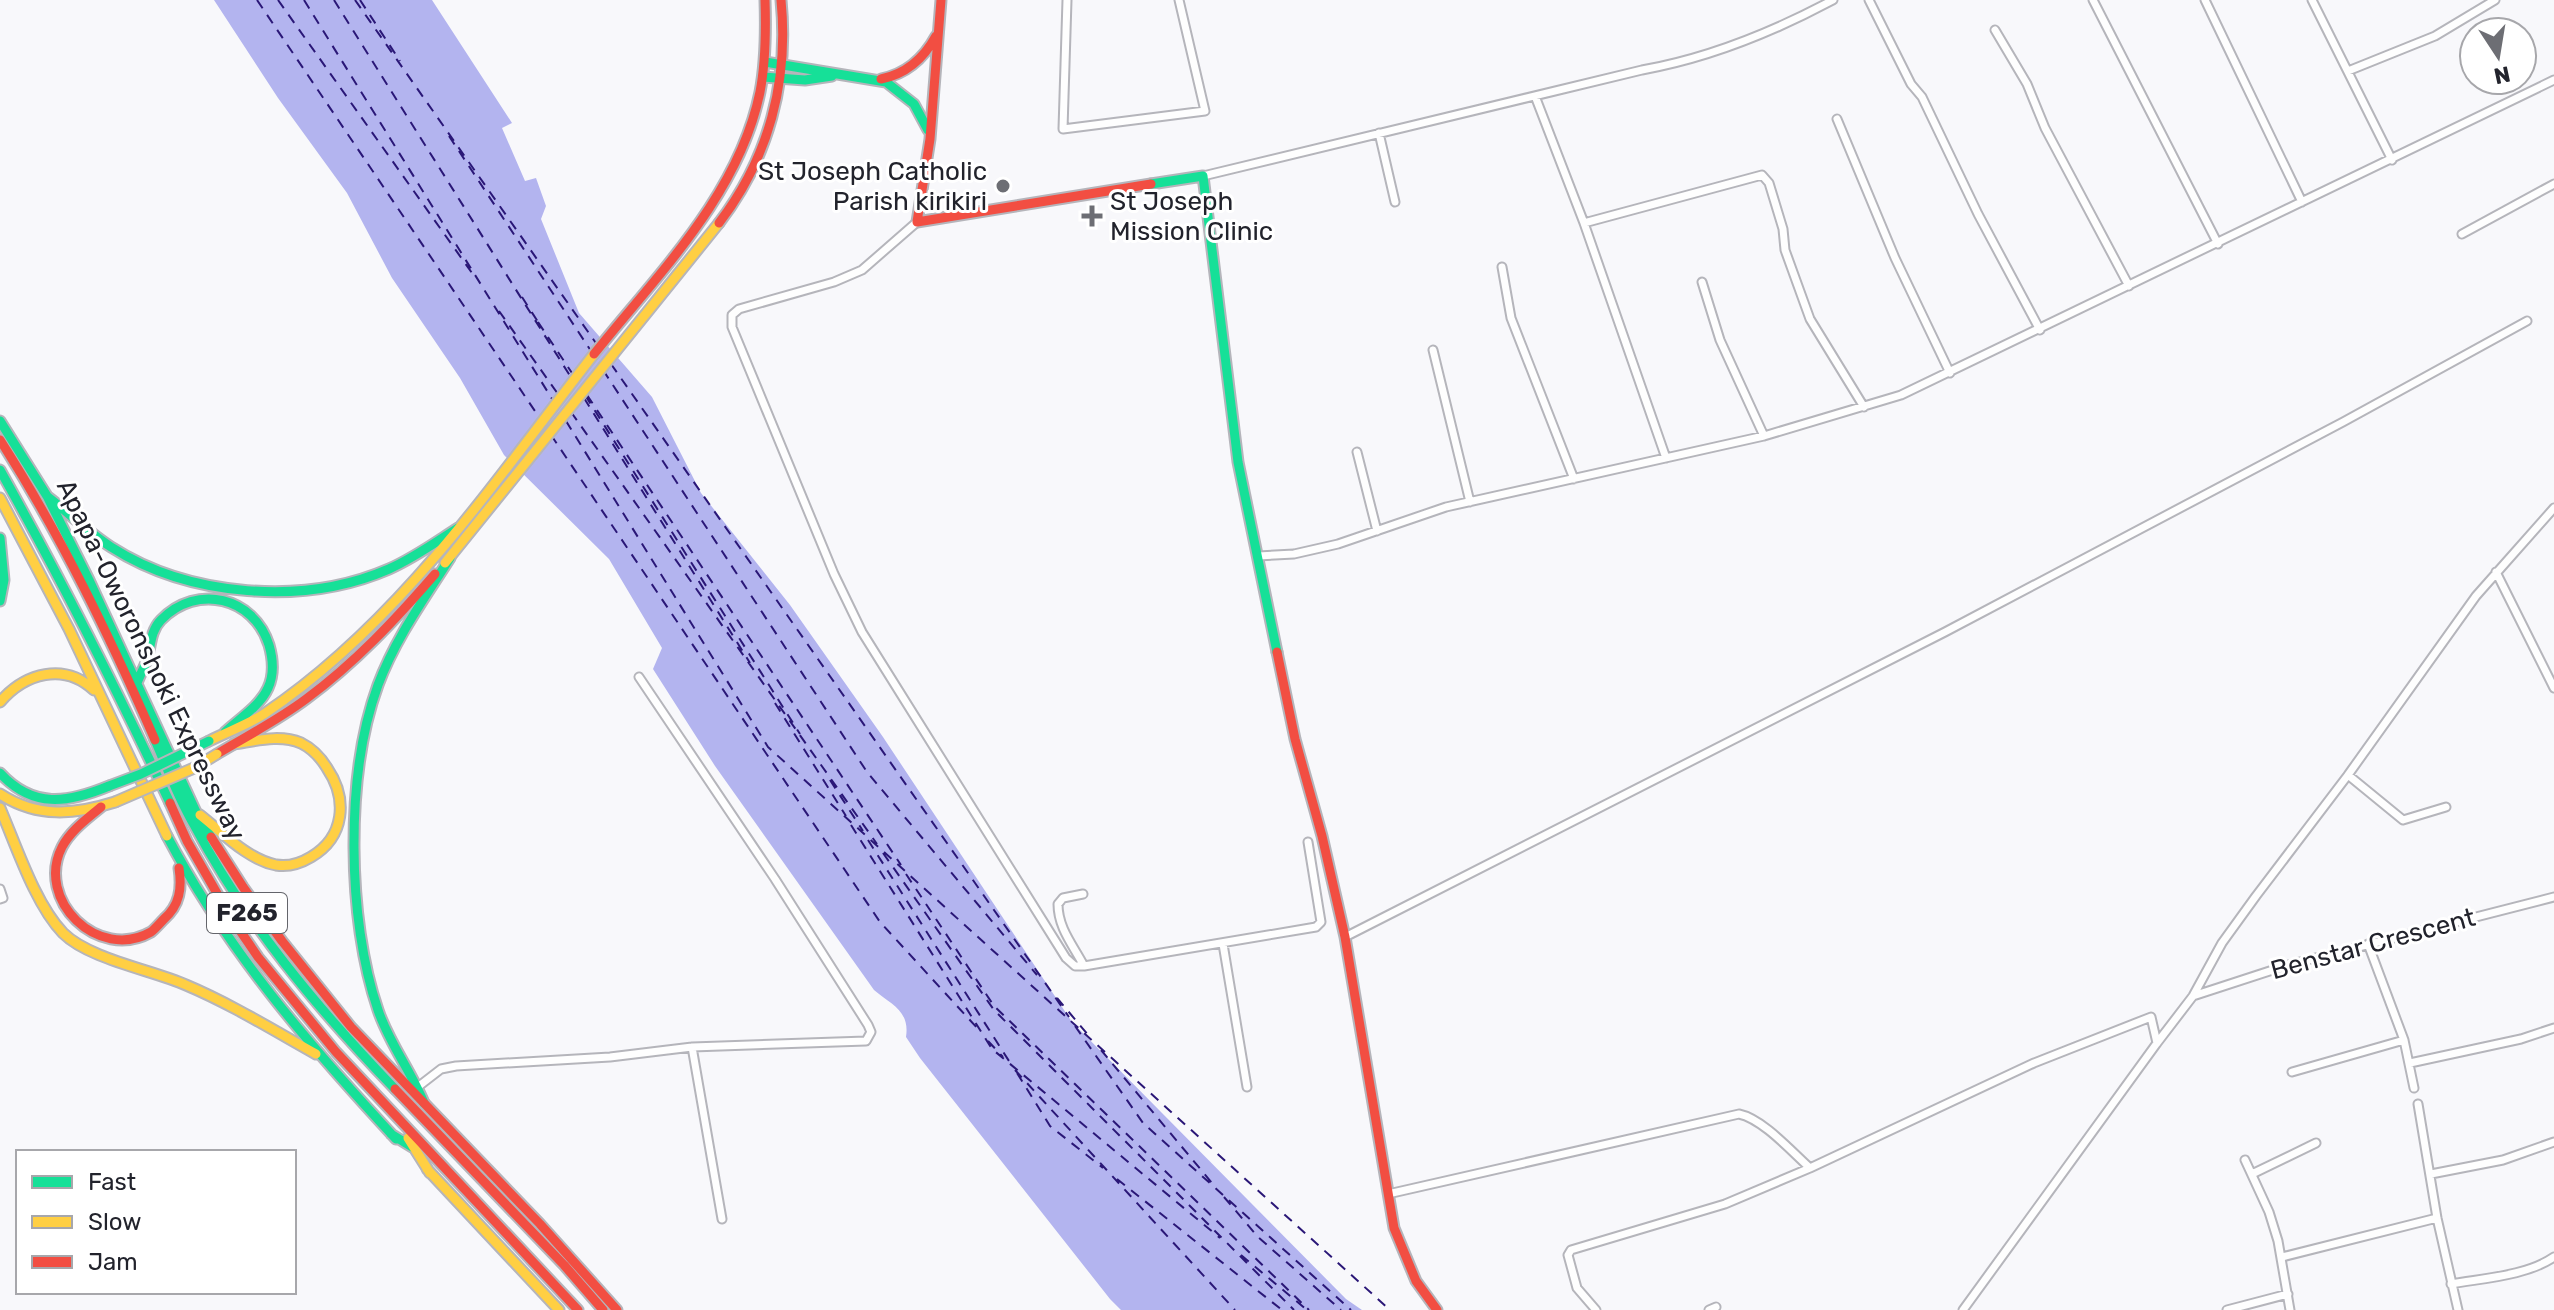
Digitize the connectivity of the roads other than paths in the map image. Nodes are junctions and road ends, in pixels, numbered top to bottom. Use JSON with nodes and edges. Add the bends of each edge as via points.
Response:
{"nodes":[{"id":1,"x":765,"y":0,"type":"edge"},
{"id":2,"x":781,"y":0,"type":"edge"},
{"id":3,"x":941,"y":0,"type":"edge"},
{"id":4,"x":1067,"y":0,"type":"edge"},
{"id":5,"x":1179,"y":0,"type":"edge"},
{"id":6,"x":1833,"y":0,"type":"edge"},
{"id":7,"x":1869,"y":0,"type":"edge"},
{"id":8,"x":2093,"y":0,"type":"edge"},
{"id":9,"x":2205,"y":0,"type":"edge"},
{"id":10,"x":2312,"y":0,"type":"edge"},
{"id":11,"x":2495,"y":0,"type":"edge"},
{"id":12,"x":1995,"y":30,"type":"dead end"},
{"id":13,"x":938,"y":33,"type":"junction"},
{"id":14,"x":765,"y":62,"type":"junction"},
{"id":15,"x":782,"y":64,"type":"junction"},
{"id":16,"x":2348,"y":71,"type":"junction"},
{"id":17,"x":835,"y":75,"type":"junction"},
{"id":18,"x":763,"y":77,"type":"junction"},
{"id":19,"x":780,"y":79,"type":"junction"},
{"id":20,"x":876,"y":80,"type":"junction"},
{"id":21,"x":2554,"y":80,"type":"edge"},
{"id":22,"x":1535,"y":96,"type":"junction"},
{"id":23,"x":1837,"y":119,"type":"dead end"},
{"id":24,"x":1379,"y":133,"type":"junction"},
{"id":25,"x":930,"y":136,"type":"junction"},
{"id":26,"x":2392,"y":160,"type":"junction"},
{"id":27,"x":1203,"y":176,"type":"junction"},
{"id":28,"x":2554,"y":184,"type":"edge"},
{"id":29,"x":1395,"y":202,"type":"dead end"},
{"id":30,"x":2302,"y":202,"type":"junction"},
{"id":31,"x":917,"y":222,"type":"junction"},
{"id":32,"x":1584,"y":223,"type":"junction"},
{"id":33,"x":2462,"y":234,"type":"dead end"},
{"id":34,"x":2218,"y":244,"type":"junction"},
{"id":35,"x":1502,"y":267,"type":"dead end"},
{"id":36,"x":1702,"y":282,"type":"dead end"},
{"id":37,"x":2129,"y":286,"type":"junction"},
{"id":38,"x":2527,"y":321,"type":"dead end"},
{"id":39,"x":2040,"y":330,"type":"junction"},
{"id":40,"x":1433,"y":350,"type":"dead end"},
{"id":41,"x":1950,"y":373,"type":"junction"},
{"id":42,"x":1864,"y":407,"type":"junction"},
{"id":43,"x":0,"y":421,"type":"edge"},
{"id":44,"x":1764,"y":436,"type":"junction"},
{"id":45,"x":0,"y":440,"type":"edge"},
{"id":46,"x":1357,"y":452,"type":"dead end"},
{"id":47,"x":1666,"y":458,"type":"junction"},
{"id":48,"x":0,"y":470,"type":"edge"},
{"id":49,"x":1574,"y":479,"type":"junction"},
{"id":50,"x":47,"y":496,"type":"junction"},
{"id":51,"x":0,"y":498,"type":"edge"},
{"id":52,"x":1470,"y":502,"type":"junction"},
{"id":53,"x":2554,"y":508,"type":"edge"},
{"id":54,"x":461,"y":523,"type":"junction"},
{"id":55,"x":1377,"y":531,"type":"junction"},
{"id":56,"x":0,"y":538,"type":"edge"},
{"id":57,"x":1258,"y":556,"type":"junction"},
{"id":58,"x":450,"y":558,"type":"junction"},
{"id":59,"x":2496,"y":572,"type":"junction"},
{"id":60,"x":0,"y":601,"type":"edge"},
{"id":61,"x":639,"y":677,"type":"dead end"},
{"id":62,"x":137,"y":683,"type":"junction"},
{"id":63,"x":2554,"y":688,"type":"edge"},
{"id":64,"x":101,"y":699,"type":"junction"},
{"id":65,"x":0,"y":702,"type":"edge"},
{"id":66,"x":225,"y":732,"type":"junction"},
{"id":67,"x":234,"y":744,"type":"junction"},
{"id":68,"x":0,"y":773,"type":"edge"},
{"id":69,"x":2348,"y":775,"type":"junction"},
{"id":70,"x":0,"y":794,"type":"edge"},
{"id":71,"x":101,"y":807,"type":"junction"},
{"id":72,"x":2446,"y":807,"type":"dead end"},
{"id":73,"x":0,"y":808,"type":"edge"},
{"id":74,"x":196,"y":812,"type":"junction"},
{"id":75,"x":1308,"y":842,"type":"dead end"},
{"id":76,"x":177,"y":858,"type":"junction"},
{"id":77,"x":0,"y":889,"type":"edge"},
{"id":78,"x":1083,"y":894,"type":"dead end"},
{"id":79,"x":2554,"y":897,"type":"edge"},
{"id":80,"x":0,"y":899,"type":"edge"},
{"id":81,"x":1345,"y":937,"type":"junction"},
{"id":82,"x":1223,"y":944,"type":"junction"},
{"id":83,"x":2368,"y":944,"type":"junction"},
{"id":84,"x":1084,"y":966,"type":"junction"},
{"id":85,"x":2193,"y":996,"type":"junction"},
{"id":86,"x":2554,"y":1028,"type":"edge"},
{"id":87,"x":2404,"y":1040,"type":"junction"},
{"id":88,"x":2157,"y":1043,"type":"junction"},
{"id":89,"x":692,"y":1047,"type":"junction"},
{"id":90,"x":318,"y":1055,"type":"junction"},
{"id":91,"x":2410,"y":1063,"type":"junction"},
{"id":92,"x":2292,"y":1072,"type":"dead end"},
{"id":93,"x":419,"y":1086,"type":"junction"},
{"id":94,"x":1247,"y":1087,"type":"dead end"},
{"id":95,"x":2414,"y":1088,"type":"dead end"},
{"id":96,"x":2418,"y":1104,"type":"dead end"},
{"id":97,"x":425,"y":1105,"type":"junction"},
{"id":98,"x":399,"y":1121,"type":"junction"},
{"id":99,"x":391,"y":1134,"type":"junction"},
{"id":100,"x":2554,"y":1142,"type":"edge"},
{"id":101,"x":2316,"y":1143,"type":"dead end"},
{"id":102,"x":415,"y":1149,"type":"junction"},
{"id":103,"x":436,"y":1159,"type":"junction"},
{"id":104,"x":2245,"y":1160,"type":"dead end"},
{"id":105,"x":1810,"y":1168,"type":"junction"},
{"id":106,"x":430,"y":1173,"type":"junction"},
{"id":107,"x":2252,"y":1174,"type":"junction"},
{"id":108,"x":2431,"y":1174,"type":"junction"},
{"id":109,"x":1388,"y":1194,"type":"junction"},
{"id":110,"x":2437,"y":1218,"type":"junction"},
{"id":111,"x":722,"y":1219,"type":"dead end"},
{"id":112,"x":2282,"y":1257,"type":"junction"},
{"id":113,"x":2554,"y":1257,"type":"edge"},
{"id":114,"x":2451,"y":1284,"type":"junction"},
{"id":115,"x":2288,"y":1294,"type":"junction"},
{"id":116,"x":559,"y":1310,"type":"edge"},
{"id":117,"x":578,"y":1310,"type":"edge"},
{"id":118,"x":603,"y":1310,"type":"edge"},
{"id":119,"x":617,"y":1310,"type":"edge"},
{"id":120,"x":1437,"y":1310,"type":"edge"},
{"id":121,"x":1596,"y":1310,"type":"edge"},
{"id":122,"x":1963,"y":1310,"type":"edge"},
{"id":123,"x":2227,"y":1310,"type":"edge"},
{"id":124,"x":2290,"y":1310,"type":"edge"},
{"id":125,"x":2458,"y":1310,"type":"edge"}],
"edges":[{"from":1,"to":14,"type":"main road"},
{"from":2,"to":15,"type":"main road"},
{"from":3,"to":13,"type":"main road"},
{"from":4,"to":5,"type":"street","via":[[1063,129],[1205,111]]},
{"from":6,"to":22,"type":"street","via":[[1680,63]]},
{"from":7,"to":39,"type":"street"},
{"from":8,"to":34,"type":"street"},
{"from":9,"to":30,"type":"street"},
{"from":10,"to":16,"type":"street"},
{"from":11,"to":16,"type":"street","via":[[2435,36]]},
{"from":12,"to":37,"type":"street"},
{"from":13,"to":20,"type":"main road","via":[[917,61]]},
{"from":13,"to":25,"type":"main road"},
{"from":14,"to":15,"type":"main road"},
{"from":14,"to":18,"type":"main road"},
{"from":15,"to":17,"type":"main road"},
{"from":15,"to":19,"type":"main road"},
{"from":16,"to":26,"type":"street"},
{"from":17,"to":19,"type":"main road"},
{"from":17,"to":20,"type":"main road"},
{"from":18,"to":19,"type":"main road"},
{"from":18,"to":54,"type":"main road","via":[[744,147],[694,229]]},
{"from":19,"to":58,"type":"main road","via":[[769,131],[738,198]]},
{"from":20,"to":25,"type":"main road","via":[[892,85],[914,104]]},
{"from":21,"to":26,"type":"street"},
{"from":22,"to":24,"type":"street"},
{"from":22,"to":32,"type":"street"},
{"from":23,"to":41,"type":"street"},
{"from":24,"to":27,"type":"street"},
{"from":24,"to":29,"type":"street"},
{"from":25,"to":31,"type":"main road"},
{"from":26,"to":30,"type":"street"},
{"from":27,"to":31,"type":"main road"},
{"from":27,"to":57,"type":"main road","via":[[1238,462]]},
{"from":28,"to":33,"type":"street"},
{"from":30,"to":34,"type":"street"},
{"from":31,"to":84,"type":"street","via":[[862,270],[739,309],[732,315],[732,327],[862,632],[1066,958]]},
{"from":32,"to":42,"type":"street","via":[[1762,175],[1769,183],[1785,250],[1810,319]]},
{"from":32,"to":47,"type":"street"},
{"from":34,"to":37,"type":"street"},
{"from":35,"to":49,"type":"street","via":[[1511,318]]},
{"from":36,"to":44,"type":"street","via":[[1720,340]]},
{"from":37,"to":39,"type":"street"},
{"from":38,"to":81,"type":"street","via":[[1945,632]]},
{"from":39,"to":41,"type":"street"},
{"from":40,"to":52,"type":"street"},
{"from":41,"to":42,"type":"street"},
{"from":42,"to":44,"type":"street"},
{"from":43,"to":50,"type":"main road","name":"Apapa-Oworonshoki Expressway"},
{"from":44,"to":47,"type":"street"},
{"from":45,"to":118,"type":"main road","name":"Apapa-Oworonshoki Expressway","number":"F265","via":[[103,628],[197,833],[253,923],[340,1032]]},
{"from":46,"to":55,"type":"street"},
{"from":47,"to":49,"type":"street"},
{"from":48,"to":98,"type":"main road","name":"Apapa-Oworonshoki Expressway","number":"F265","via":[[230,916],[312,1026]]},
{"from":49,"to":52,"type":"street"},
{"from":50,"to":54,"type":"main road","via":[[112,548],[158,571],[256,589],[305,590],[355,581],[401,563]]},
{"from":50,"to":62,"type":"main road","name":"Apapa-Oworonshoki Expressway"},
{"from":51,"to":64,"type":"main road"},
{"from":52,"to":55,"type":"street"},
{"from":53,"to":59,"type":"street"},
{"from":54,"to":66,"type":"main road","via":[[350,645],[275,705]]},
{"from":55,"to":57,"type":"street","via":[[1294,554]]},
{"from":56,"to":60,"type":"main road"},
{"from":57,"to":81,"type":"main road","via":[[1295,739]]},
{"from":58,"to":67,"type":"main road","via":[[348,663],[286,713]]},
{"from":58,"to":93,"type":"main road","via":[[379,684],[359,762],[354,840],[356,904],[368,979],[393,1046]]},
{"from":59,"to":63,"type":"street"},
{"from":59,"to":69,"type":"street"},
{"from":61,"to":89,"type":"street","via":[[871,1032],[860,1043]]},
{"from":62,"to":66,"type":"main road","via":[[153,631],[173,611],[205,599],[240,606],[264,628],[273,662],[271,679],[264,696]]},
{"from":62,"to":74,"type":"main road","name":"Apapa-Oworonshoki Expressway"},
{"from":64,"to":65,"type":"main road","via":[[88,683],[54,673],[14,685]]},
{"from":64,"to":76,"type":"main road"},
{"from":66,"to":68,"type":"main road","bridge":true,"via":[[141,774],[68,800],[43,800],[20,792]]},
{"from":67,"to":71,"type":"main road","bridge":true,"via":[[194,768]]},
{"from":67,"to":74,"type":"main road","via":[[282,739],[301,744],[320,758],[339,787],[343,806],[330,842],[314,856],[279,866],[260,860]]},
{"from":69,"to":72,"type":"street","via":[[2403,820]]},
{"from":69,"to":85,"type":"street","via":[[2222,943]]},
{"from":70,"to":71,"type":"main road","via":[[19,806],[49,813]]},
{"from":71,"to":76,"type":"main road","via":[[59,854],[60,901],[78,925],[115,941],[150,932],[179,898]]},
{"from":73,"to":90,"type":"main road","via":[[42,903],[73,942],[219,1000]]},
{"from":74,"to":97,"type":"main road","name":"Apapa-Oworonshoki Expressway","via":[[303,969]]},
{"from":75,"to":82,"type":"street","via":[[1321,922]]},
{"from":76,"to":90,"type":"main road","via":[[232,945]]},
{"from":77,"to":80,"type":"street"},
{"from":78,"to":84,"type":"street","via":[[1063,898],[1058,913]]},
{"from":79,"to":83,"type":"street","name":"Benstar Crescent"},
{"from":81,"to":109,"type":"main road"},
{"from":82,"to":84,"type":"street"},
{"from":82,"to":94,"type":"street"},
{"from":83,"to":85,"type":"street","name":"Benstar Crescent"},
{"from":83,"to":87,"type":"street"},
{"from":85,"to":88,"type":"street"},
{"from":86,"to":91,"type":"street"},
{"from":87,"to":91,"type":"street"},
{"from":87,"to":92,"type":"street"},
{"from":88,"to":105,"type":"street","via":[[2151,1017],[2034,1063]]},
{"from":88,"to":122,"type":"street"},
{"from":89,"to":93,"type":"street","via":[[456,1066],[441,1069]]},
{"from":89,"to":111,"type":"street"},
{"from":90,"to":99,"type":"main road"},
{"from":91,"to":95,"type":"street"},
{"from":93,"to":97,"type":"main road"},
{"from":96,"to":108,"type":"street"},
{"from":97,"to":119,"type":"main road","name":"Apapa-Oworonshoki Expressway"},
{"from":98,"to":102,"type":"main road"},
{"from":98,"to":103,"type":"main road","name":"Apapa-Oworonshoki Expressway","number":"F265"},
{"from":99,"to":102,"type":"main road"},
{"from":99,"to":106,"type":"main road"},
{"from":100,"to":108,"type":"street","via":[[2503,1160]]},
{"from":101,"to":107,"type":"street"},
{"from":102,"to":103,"type":"main road"},
{"from":102,"to":106,"type":"main road"},
{"from":103,"to":117,"type":"main road","name":"Apapa-Oworonshoki Expressway","number":"F265"},
{"from":104,"to":107,"type":"street"},
{"from":105,"to":109,"type":"street","via":[[1760,1123],[1739,1114]]},
{"from":105,"to":121,"type":"street","via":[[1725,1204],[1571,1250],[1577,1288]]},
{"from":106,"to":116,"type":"main road"},
{"from":107,"to":112,"type":"street"},
{"from":108,"to":110,"type":"street"},
{"from":109,"to":120,"type":"main road","via":[[1394,1228],[1416,1281]]},
{"from":110,"to":112,"type":"street"},
{"from":110,"to":114,"type":"street"},
{"from":112,"to":115,"type":"street"},
{"from":113,"to":114,"type":"street","via":[[2532,1268]]},
{"from":114,"to":125,"type":"street"},
{"from":115,"to":123,"type":"street"},
{"from":115,"to":124,"type":"street"}]}
